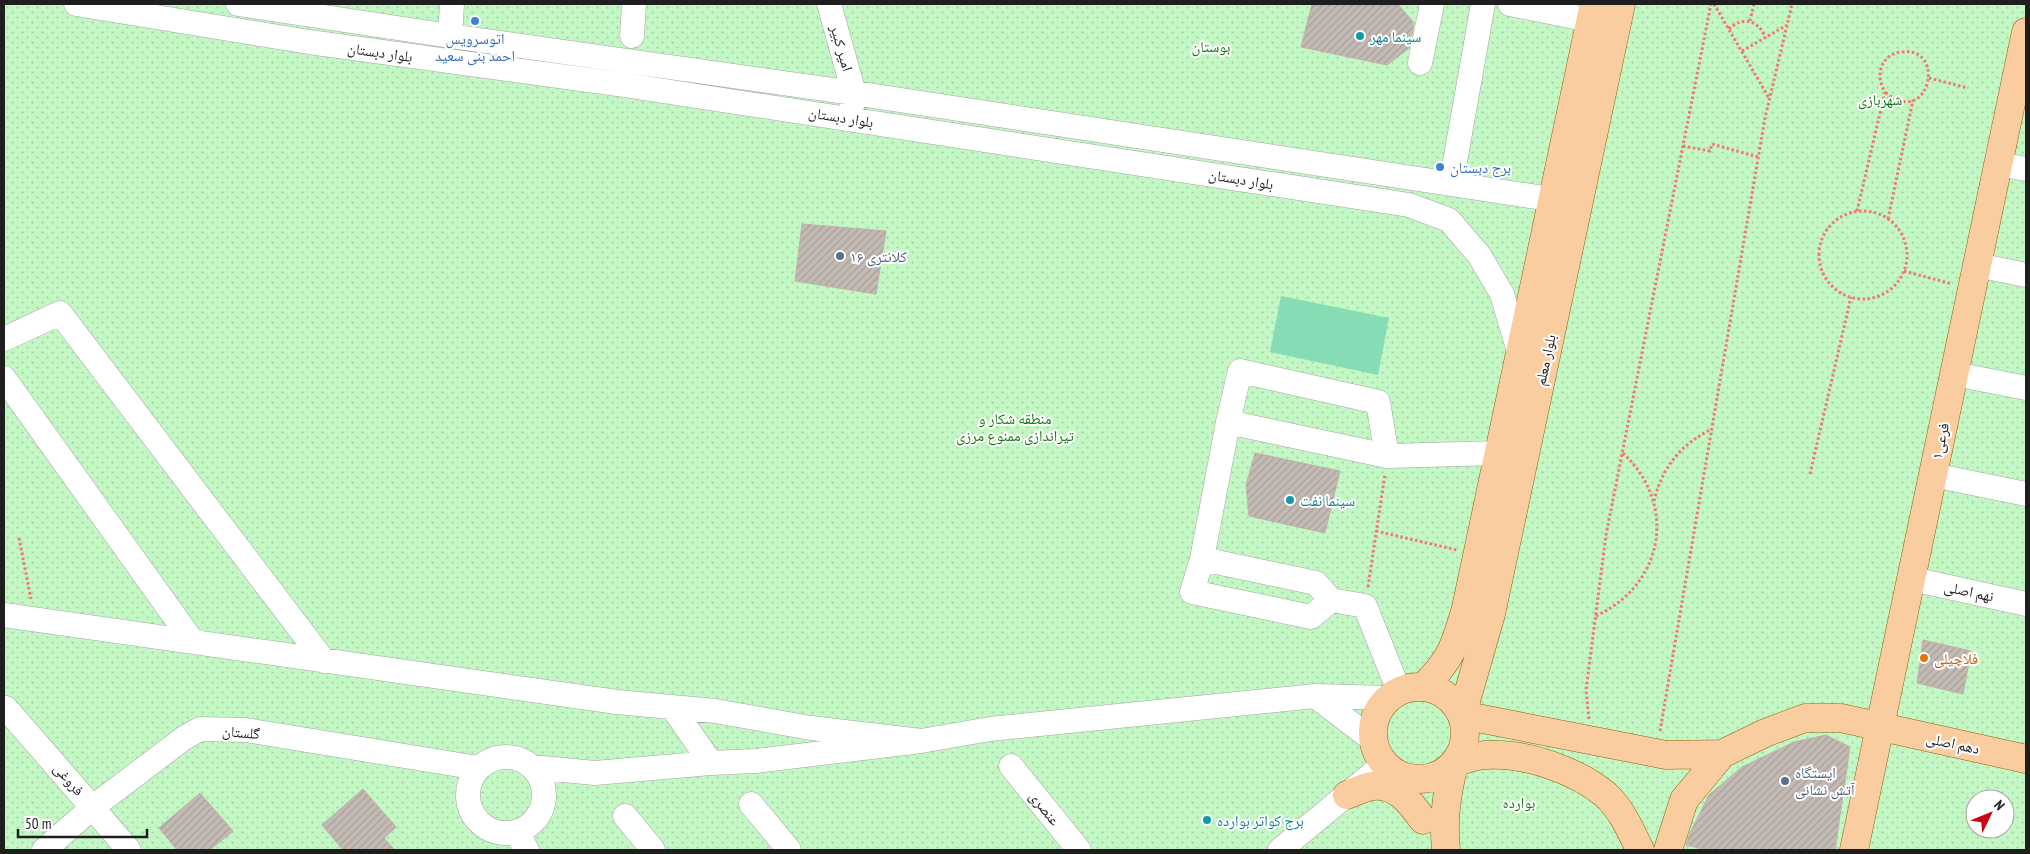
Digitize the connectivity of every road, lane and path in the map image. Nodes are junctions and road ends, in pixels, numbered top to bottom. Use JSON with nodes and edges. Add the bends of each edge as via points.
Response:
{"nodes":[{"id":1,"x":76,"y":4,"type":"edge"},
{"id":2,"x":238,"y":4,"type":"edge"},
{"id":3,"x":452,"y":4,"type":"edge"},
{"id":4,"x":634,"y":4,"type":"edge"},
{"id":5,"x":829,"y":4,"type":"edge"},
{"id":6,"x":1432,"y":4,"type":"edge"},
{"id":7,"x":1482,"y":4,"type":"edge"},
{"id":8,"x":1510,"y":4,"type":"edge"},
{"id":9,"x":1621,"y":4,"type":"edge"},
{"id":10,"x":1713,"y":4,"type":"edge"},
{"id":11,"x":1754,"y":4,"type":"edge"},
{"id":12,"x":1792,"y":4,"type":"edge"},
{"id":13,"x":307,"y":9,"type":"edge"},
{"id":14,"x":1592,"y":12,"type":"edge"},
{"id":15,"x":1750,"y":21,"type":"junction"},
{"id":16,"x":1787,"y":24,"type":"junction"},
{"id":17,"x":1729,"y":29,"type":"junction"},
{"id":18,"x":450,"y":36,"type":"junction"},
{"id":19,"x":632,"y":36,"type":"dead end"},
{"id":20,"x":1765,"y":37,"type":"junction"},
{"id":21,"x":2025,"y":48,"type":"edge"},
{"id":22,"x":1742,"y":50,"type":"junction"},
{"id":23,"x":1420,"y":63,"type":"dead end"},
{"id":24,"x":1929,"y":78,"type":"junction"},
{"id":25,"x":1968,"y":88,"type":"dead end"},
{"id":26,"x":1885,"y":92,"type":"junction"},
{"id":27,"x":854,"y":93,"type":"junction"},
{"id":28,"x":1770,"y":99,"type":"junction"},
{"id":29,"x":1913,"y":100,"type":"junction"},
{"id":30,"x":850,"y":118,"type":"junction"},
{"id":31,"x":1683,"y":146,"type":"junction"},
{"id":32,"x":1758,"y":157,"type":"junction"},
{"id":33,"x":1999,"y":164,"type":"junction"},
{"id":34,"x":2026,"y":169,"type":"edge"},
{"id":35,"x":1451,"y":184,"type":"junction"},
{"id":36,"x":1566,"y":201,"type":"junction"},
{"id":37,"x":1857,"y":211,"type":"junction"},
{"id":38,"x":1888,"y":219,"type":"junction"},
{"id":39,"x":1904,"y":271,"type":"junction"},
{"id":40,"x":2026,"y":274,"type":"edge"},
{"id":41,"x":1975,"y":277,"type":"junction"},
{"id":42,"x":1851,"y":297,"type":"junction"},
{"id":43,"x":4,"y":339,"type":"edge"},
{"id":44,"x":1520,"y":355,"type":"junction"},
{"id":45,"x":1955,"y":374,"type":"junction"},
{"id":46,"x":4,"y":378,"type":"edge"},
{"id":47,"x":2026,"y":388,"type":"edge"},
{"id":48,"x":1228,"y":422,"type":"junction"},
{"id":49,"x":1710,"y":430,"type":"junction"},
{"id":50,"x":1499,"y":453,"type":"junction"},
{"id":51,"x":1622,"y":453,"type":"junction"},
{"id":52,"x":1387,"y":456,"type":"junction"},
{"id":53,"x":1810,"y":474,"type":"dead end"},
{"id":54,"x":1933,"y":475,"type":"junction"},
{"id":55,"x":2026,"y":494,"type":"edge"},
{"id":56,"x":1654,"y":502,"type":"junction"},
{"id":57,"x":1376,"y":531,"type":"junction"},
{"id":58,"x":19,"y":538,"type":"dead end"},
{"id":59,"x":1477,"y":555,"type":"junction"},
{"id":60,"x":1202,"y":559,"type":"junction"},
{"id":61,"x":1912,"y":579,"type":"junction"},
{"id":62,"x":1331,"y":600,"type":"junction"},
{"id":63,"x":2026,"y":604,"type":"edge"},
{"id":64,"x":1365,"y":606,"type":"junction"},
{"id":65,"x":4,"y":615,"type":"edge"},
{"id":66,"x":1595,"y":616,"type":"junction"},
{"id":67,"x":35,"y":619,"type":"junction"},
{"id":68,"x":193,"y":642,"type":"junction"},
{"id":69,"x":324,"y":660,"type":"junction"},
{"id":70,"x":1404,"y":692,"type":"junction"},
{"id":71,"x":1315,"y":696,"type":"junction"},
{"id":72,"x":672,"y":707,"type":"junction"},
{"id":73,"x":6,"y":708,"type":"dead end"},
{"id":74,"x":1462,"y":715,"type":"junction"},
{"id":75,"x":1592,"y":724,"type":"junction"},
{"id":76,"x":1880,"y":728,"type":"junction"},
{"id":77,"x":1652,"y":729,"type":"dead end"},
{"id":78,"x":921,"y":741,"type":"junction"},
{"id":79,"x":1722,"y":754,"type":"junction"},
{"id":80,"x":2026,"y":759,"type":"edge"},
{"id":81,"x":1386,"y":760,"type":"junction"},
{"id":82,"x":711,"y":763,"type":"junction"},
{"id":83,"x":1455,"y":763,"type":"junction"},
{"id":84,"x":1011,"y":766,"type":"dead end"},
{"id":85,"x":532,"y":767,"type":"junction"},
{"id":86,"x":478,"y":768,"type":"junction"},
{"id":87,"x":1347,"y":794,"type":"junction"},
{"id":88,"x":751,"y":804,"type":"dead end"},
{"id":89,"x":93,"y":807,"type":"junction"},
{"id":90,"x":625,"y":816,"type":"dead end"},
{"id":91,"x":1423,"y":820,"type":"junction"},
{"id":92,"x":522,"y":841,"type":"edge"},
{"id":93,"x":44,"y":850,"type":"edge"},
{"id":94,"x":129,"y":850,"type":"edge"},
{"id":95,"x":653,"y":850,"type":"edge"},
{"id":96,"x":790,"y":850,"type":"edge"},
{"id":97,"x":1079,"y":850,"type":"edge"},
{"id":98,"x":1280,"y":850,"type":"edge"},
{"id":99,"x":1432,"y":850,"type":"edge"},
{"id":100,"x":1446,"y":850,"type":"edge"},
{"id":101,"x":1640,"y":850,"type":"edge"},
{"id":102,"x":1668,"y":850,"type":"edge"},
{"id":103,"x":1854,"y":850,"type":"edge"}],
"edges":[{"from":1,"to":30,"type":"street","name":"بلوار دبستان","via":[[308,42]]},
{"from":2,"to":13,"type":"street","name":"بلوار دبستان"},
{"from":3,"to":18,"type":"street"},
{"from":4,"to":19,"type":"street"},
{"from":5,"to":27,"type":"street","name":"امیر کبیر"},
{"from":6,"to":23,"type":"street"},
{"from":7,"to":35,"type":"street"},
{"from":8,"to":14,"type":"street"},
{"from":9,"to":36,"type":"main road","name":"بلوار معلم"},
{"from":10,"to":17,"type":"path"},
{"from":10,"to":31,"type":"path"},
{"from":11,"to":15,"type":"path"},
{"from":12,"to":16,"type":"path"},
{"from":13,"to":18,"type":"street","name":"بلوار دبستان"},
{"from":14,"to":36,"type":"main road","name":"بلوار معلم"},
{"from":15,"to":17,"type":"path","via":[[1738,22]]},
{"from":15,"to":20,"type":"path","via":[[1760,27]]},
{"from":16,"to":20,"type":"path"},
{"from":16,"to":28,"type":"path"},
{"from":17,"to":22,"type":"path"},
{"from":18,"to":27,"type":"street","name":"بلوار دبستان"},
{"from":20,"to":22,"type":"path"},
{"from":21,"to":33,"type":"main road","name":"فرعی۱"},
{"from":22,"to":28,"type":"path"},
{"from":24,"to":25,"type":"path"},
{"from":24,"to":26,"type":"path","via":[[1929,70],[1920,56],[1896,52],[1880,69]]},
{"from":24,"to":29,"type":"path","via":[[1925,91]]},
{"from":26,"to":29,"type":"path","via":[[1898,101]]},
{"from":26,"to":37,"type":"path"},
{"from":27,"to":30,"type":"street"},
{"from":27,"to":35,"type":"street","name":"بلوار دبستان"},
{"from":28,"to":32,"type":"path"},
{"from":29,"to":38,"type":"path"},
{"from":30,"to":44,"type":"street","name":"بلوار دبستان","via":[[1409,205],[1449,220],[1479,255],[1502,294]]},
{"from":31,"to":32,"type":"path","via":[[1710,151],[1712,144]]},
{"from":31,"to":51,"type":"path"},
{"from":32,"to":49,"type":"path"},
{"from":33,"to":34,"type":"street"},
{"from":33,"to":41,"type":"main road","name":"فرعی۱"},
{"from":35,"to":36,"type":"street","name":"بلوار دبستان"},
{"from":36,"to":44,"type":"main road","name":"بلوار معلم"},
{"from":36,"to":74,"type":"main road","name":"بلوار معلم","via":[[1491,614]]},
{"from":37,"to":38,"type":"path"},
{"from":37,"to":42,"type":"path","via":[[1829,227],[1819,252],[1826,278],[1841,293]]},
{"from":38,"to":39,"type":"path","via":[[1905,242]]},
{"from":39,"to":41,"type":"path"},
{"from":39,"to":42,"type":"path","via":[[1883,294],[1872,298]]},
{"from":40,"to":41,"type":"street"},
{"from":41,"to":45,"type":"main road","name":"فرعی۱"},
{"from":42,"to":53,"type":"path"},
{"from":43,"to":69,"type":"street","via":[[60,313]]},
{"from":44,"to":50,"type":"main road","name":"بلوار معلم"},
{"from":45,"to":47,"type":"street"},
{"from":45,"to":54,"type":"main road","name":"فرعی۱"},
{"from":46,"to":68,"type":"street"},
{"from":48,"to":52,"type":"street"},
{"from":48,"to":52,"type":"street","via":[[1240,371],[1378,402]]},
{"from":48,"to":60,"type":"street"},
{"from":49,"to":56,"type":"path","via":[[1676,454],[1662,476]]},
{"from":49,"to":77,"type":"path","via":[[1661,731]]},
{"from":50,"to":52,"type":"street"},
{"from":50,"to":59,"type":"main road","name":"بلوار معلم"},
{"from":51,"to":56,"type":"path","via":[[1642,475]]},
{"from":51,"to":66,"type":"path","via":[[1606,534]]},
{"from":52,"to":57,"type":"path"},
{"from":54,"to":55,"type":"street"},
{"from":54,"to":61,"type":"main road","name":"فرعی۱"},
{"from":56,"to":66,"type":"path","via":[[1657,531],[1646,572],[1619,603]]},
{"from":57,"to":59,"type":"path"},
{"from":57,"to":64,"type":"path"},
{"from":58,"to":67,"type":"path"},
{"from":59,"to":70,"type":"main road","name":"بلوار معلم","via":[[1453,650],[1440,670]]},
{"from":60,"to":62,"type":"street","via":[[1316,583]]},
{"from":60,"to":62,"type":"street","via":[[1192,592],[1311,617]]},
{"from":61,"to":63,"type":"street","name":"نهم اصلی"},
{"from":61,"to":76,"type":"main road","name":"فرعی۱"},
{"from":62,"to":64,"type":"street"},
{"from":64,"to":70,"type":"street"},
{"from":65,"to":67,"type":"street"},
{"from":66,"to":75,"type":"path","via":[[1586,690]]},
{"from":67,"to":68,"type":"street"},
{"from":68,"to":69,"type":"street"},
{"from":69,"to":72,"type":"street"},
{"from":70,"to":71,"type":"street"},
{"from":70,"to":74,"type":"main road","via":[[1439,691]]},
{"from":70,"to":81,"type":"main road","via":[[1379,710],[1373,725]]},
{"from":71,"to":78,"type":"street","via":[[990,729]]},
{"from":71,"to":81,"type":"street"},
{"from":72,"to":78,"type":"street"},
{"from":72,"to":82,"type":"street"},
{"from":73,"to":89,"type":"street","name":"فروغی"},
{"from":74,"to":75,"type":"main road"},
{"from":74,"to":83,"type":"main road","via":[[1465,729]]},
{"from":75,"to":79,"type":"main road","via":[[1666,755]]},
{"from":76,"to":79,"type":"main road","name":"دهم اصلی","via":[[1840,718],[1805,718]]},
{"from":76,"to":80,"type":"main road","name":"دهم اصلی"},
{"from":76,"to":103,"type":"main road","name":"فرعی۱"},
{"from":78,"to":82,"type":"street","via":[[756,761]]},
{"from":79,"to":102,"type":"main road","via":[[1684,800]]},
{"from":81,"to":83,"type":"main road","via":[[1426,778]]},
{"from":81,"to":87,"type":"street"},
{"from":81,"to":91,"type":"main road"},
{"from":82,"to":85,"type":"street","via":[[595,773]]},
{"from":83,"to":100,"type":"main road","via":[[1445,807]]},
{"from":83,"to":101,"type":"main road","via":[[1486,755],[1517,757],[1552,765],[1582,778],[1607,796],[1627,822]]},
{"from":84,"to":97,"type":"street","name":"عنصری"},
{"from":85,"to":86,"type":"street","via":[[515,757],[495,757]]},
{"from":85,"to":92,"type":"street","via":[[543,784],[543,804]]},
{"from":86,"to":89,"type":"street","name":"گلستان","via":[[246,730],[200,729]]},
{"from":86,"to":92,"type":"street","via":[[468,785],[468,805],[475,817],[496,832]]},
{"from":87,"to":91,"type":"main road","via":[[1373,786],[1388,787],[1402,795]]},
{"from":87,"to":98,"type":"street"},
{"from":88,"to":96,"type":"street"},
{"from":89,"to":93,"type":"street","name":"گلستان"},
{"from":89,"to":94,"type":"street","name":"فروغی"},
{"from":90,"to":95,"type":"street"},
{"from":91,"to":99,"type":"main road","via":[[1431,836]]}]}
